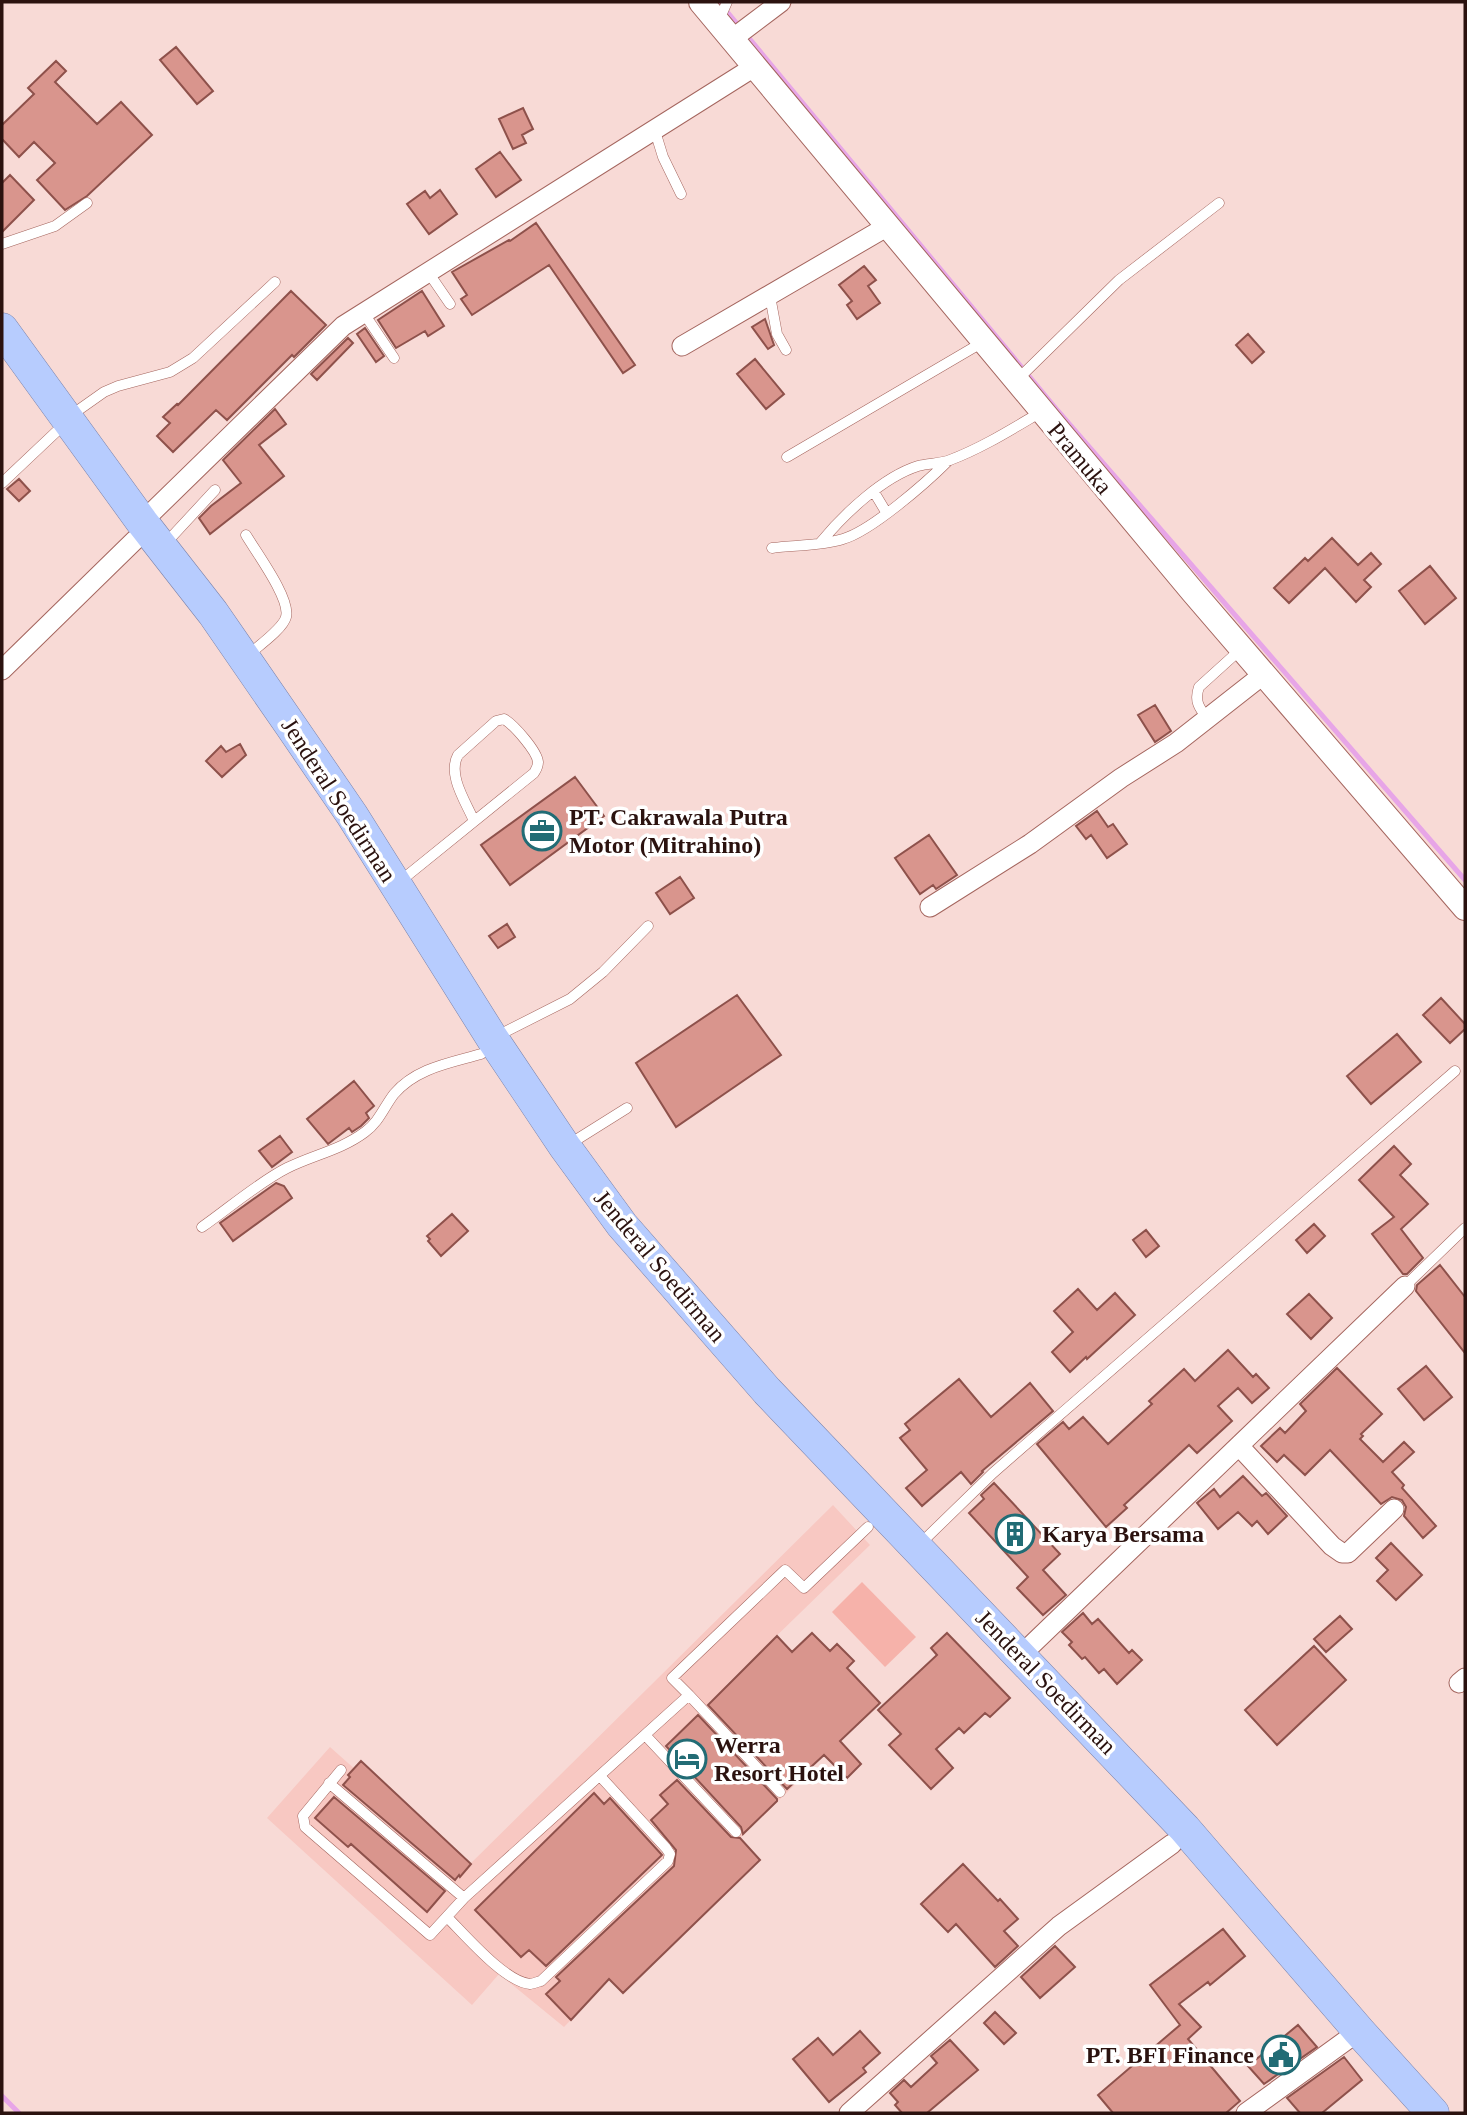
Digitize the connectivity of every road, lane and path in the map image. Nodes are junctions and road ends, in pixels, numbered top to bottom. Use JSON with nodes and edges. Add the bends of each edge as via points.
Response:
{"nodes":[{"id":1,"x":701,"y":2,"type":"edge"},
{"id":2,"x":781,"y":2,"type":"edge"},
{"id":3,"x":726,"y":21,"type":"edge"},
{"id":4,"x":754,"y":67,"type":"junction"},
{"id":5,"x":655,"y":131,"type":"junction"},
{"id":6,"x":681,"y":194,"type":"dead end"},
{"id":7,"x":87,"y":203,"type":"dead end"},
{"id":8,"x":1219,"y":203,"type":"dead end"},
{"id":9,"x":888,"y":226,"type":"junction"},
{"id":10,"x":2,"y":244,"type":"edge"},
{"id":11,"x":428,"y":272,"type":"junction"},
{"id":12,"x":275,"y":282,"type":"dead end"},
{"id":13,"x":770,"y":296,"type":"junction"},
{"id":14,"x":450,"y":304,"type":"dead end"},
{"id":15,"x":363,"y":312,"type":"junction"},
{"id":16,"x":2,"y":328,"type":"edge"},
{"id":17,"x":983,"y":341,"type":"junction"},
{"id":18,"x":682,"y":346,"type":"dead end"},
{"id":19,"x":786,"y":350,"type":"dead end"},
{"id":20,"x":2,"y":358,"type":"edge"},
{"id":21,"x":394,"y":358,"type":"dead end"},
{"id":22,"x":1016,"y":381,"type":"junction"},
{"id":23,"x":1041,"y":412,"type":"junction"},
{"id":24,"x":61,"y":425,"type":"junction"},
{"id":25,"x":787,"y":457,"type":"dead end"},
{"id":26,"x":948,"y":461,"type":"junction"},
{"id":27,"x":2,"y":483,"type":"edge"},
{"id":28,"x":215,"y":490,"type":"dead end"},
{"id":29,"x":874,"y":492,"type":"junction"},
{"id":30,"x":887,"y":512,"type":"junction"},
{"id":31,"x":246,"y":534,"type":"dead end"},
{"id":32,"x":146,"y":536,"type":"junction"},
{"id":33,"x":821,"y":542,"type":"junction"},
{"id":34,"x":772,"y":548,"type":"dead end"},
{"id":35,"x":1241,"y":648,"type":"junction"},
{"id":36,"x":244,"y":658,"type":"junction"},
{"id":37,"x":2,"y":670,"type":"edge"},
{"id":38,"x":1264,"y":674,"type":"junction"},
{"id":39,"x":1208,"y":719,"type":"junction"},
{"id":40,"x":474,"y":821,"type":"junction"},
{"id":41,"x":396,"y":885,"type":"junction"},
{"id":42,"x":930,"y":907,"type":"dead end"},
{"id":43,"x":1465,"y":908,"type":"edge"},
{"id":44,"x":648,"y":926,"type":"dead end"},
{"id":45,"x":486,"y":1046,"type":"junction"},
{"id":46,"x":1455,"y":1071,"type":"dead end"},
{"id":47,"x":627,"y":1108,"type":"dead end"},
{"id":48,"x":565,"y":1147,"type":"junction"},
{"id":49,"x":202,"y":1227,"type":"dead end"},
{"id":50,"x":1465,"y":1228,"type":"edge"},
{"id":51,"x":1405,"y":1286,"type":"joint"},
{"id":52,"x":1238,"y":1446,"type":"junction"},
{"id":53,"x":1394,"y":1509,"type":"dead end"},
{"id":54,"x":868,"y":1527,"type":"junction"},
{"id":55,"x":918,"y":1547,"type":"junction"},
{"id":56,"x":1021,"y":1656,"type":"junction"},
{"id":57,"x":689,"y":1695,"type":"junction"},
{"id":58,"x":646,"y":1736,"type":"junction"},
{"id":59,"x":341,"y":1770,"type":"dead end"},
{"id":60,"x":600,"y":1776,"type":"junction"},
{"id":61,"x":329,"y":1783,"type":"junction"},
{"id":62,"x":780,"y":1792,"type":"dead end"},
{"id":63,"x":736,"y":1832,"type":"dead end"},
{"id":64,"x":1172,"y":1844,"type":"junction"},
{"id":65,"x":464,"y":1898,"type":"junction"},
{"id":66,"x":447,"y":1917,"type":"junction"},
{"id":67,"x":1352,"y":2036,"type":"junction"},
{"id":68,"x":849,"y":2113,"type":"edge"},
{"id":69,"x":1246,"y":2113,"type":"edge"},
{"id":70,"x":1408,"y":2113,"type":"edge"},
{"id":71,"x":1433,"y":2113,"type":"edge"}],
"edges":[{"from":1,"to":3,"type":"street","name":"Pramuka"},
{"from":2,"to":3,"type":"street"},
{"from":3,"to":4,"type":"street","name":"Pramuka"},
{"from":4,"to":5,"type":"street"},
{"from":4,"to":9,"type":"street","name":"Pramuka"},
{"from":5,"to":6,"type":"lane"},
{"from":5,"to":11,"type":"street"},
{"from":7,"to":10,"type":"lane","via":[[55,226]]},
{"from":8,"to":22,"type":"lane","via":[[1119,280]]},
{"from":9,"to":13,"type":"street"},
{"from":9,"to":17,"type":"street","name":"Pramuka"},
{"from":11,"to":14,"type":"lane"},
{"from":11,"to":15,"type":"street"},
{"from":12,"to":24,"type":"lane","via":[[193,358],[170,372],[104,392]]},
{"from":13,"to":18,"type":"street"},
{"from":13,"to":19,"type":"lane","via":[[777,334]]},
{"from":15,"to":21,"type":"lane"},
{"from":15,"to":32,"type":"street","via":[[330,337]]},
{"from":16,"to":24,"type":"highway","name":"Jenderal Soedirman"},
{"from":17,"to":22,"type":"street","name":"Pramuka"},
{"from":17,"to":25,"type":"lane"},
{"from":20,"to":24,"type":"highway","name":"Jenderal Soedirman"},
{"from":22,"to":23,"type":"street","name":"Pramuka"},
{"from":23,"to":26,"type":"lane"},
{"from":23,"to":35,"type":"street","name":"Pramuka"},
{"from":24,"to":27,"type":"lane"},
{"from":24,"to":32,"type":"highway","name":"Jenderal Soedirman"},
{"from":26,"to":29,"type":"lane","via":[[902,473]]},
{"from":26,"to":30,"type":"lane"},
{"from":28,"to":32,"type":"lane"},
{"from":29,"to":30,"type":"lane"},
{"from":29,"to":33,"type":"lane","via":[[839,520]]},
{"from":30,"to":33,"type":"lane","via":[[844,539]]},
{"from":31,"to":36,"type":"lane","via":[[285,601],[286,617]]},
{"from":32,"to":36,"type":"highway","name":"Jenderal Soedirman"},
{"from":32,"to":37,"type":"street"},
{"from":32,"to":45,"type":"highway","name":"Jenderal Soedirman"},
{"from":33,"to":34,"type":"lane"},
{"from":35,"to":38,"type":"street","name":"Pramuka"},
{"from":35,"to":39,"type":"lane","via":[[1199,687],[1198,707]]},
{"from":36,"to":41,"type":"highway","name":"Jenderal Soedirman"},
{"from":38,"to":39,"type":"street"},
{"from":38,"to":43,"type":"street","name":"Pramuka"},
{"from":39,"to":42,"type":"street","via":[[1030,844]]},
{"from":40,"to":40,"type":"lane","via":[[454,762],[496,721],[504,719],[538,758],[538,766]]},
{"from":40,"to":41,"type":"lane"},
{"from":41,"to":45,"type":"highway","name":"Jenderal Soedirman"},
{"from":44,"to":45,"type":"lane","via":[[570,999]]},
{"from":45,"to":48,"type":"highway","name":"Jenderal Soedirman"},
{"from":45,"to":49,"type":"lane","via":[[419,1073],[392,1096],[366,1132],[285,1169]]},
{"from":45,"to":54,"type":"highway","name":"Jenderal Soedirman","via":[[559,1172],[607,1237]]},
{"from":46,"to":55,"type":"lane","via":[[993,1472]]},
{"from":47,"to":48,"type":"lane"},
{"from":48,"to":55,"type":"highway","name":"Jenderal Soedirman","via":[[622,1225],[767,1391]]},
{"from":50,"to":51,"type":"lane"},
{"from":51,"to":52,"type":"street"},
{"from":52,"to":53,"type":"street","via":[[1342,1553],[1348,1553]]},
{"from":52,"to":56,"type":"street"},
{"from":54,"to":57,"type":"lane","via":[[804,1588],[785,1570],[672,1678]]},
{"from":54,"to":64,"type":"highway","name":"Jenderal Soedirman"},
{"from":55,"to":56,"type":"highway","name":"Jenderal Soedirman"},
{"from":56,"to":67,"type":"highway","name":"Jenderal Soedirman","via":[[1185,1829]]},
{"from":57,"to":58,"type":"lane"},
{"from":57,"to":62,"type":"lane"},
{"from":58,"to":60,"type":"lane"},
{"from":58,"to":63,"type":"lane"},
{"from":59,"to":61,"type":"lane"},
{"from":60,"to":65,"type":"lane"},
{"from":60,"to":66,"type":"lane","via":[[670,1854],[668,1861],[541,1981],[518,1980],[495,1965]]},
{"from":61,"to":65,"type":"lane"},
{"from":61,"to":66,"type":"lane","via":[[303,1816],[305,1827],[430,1935]]},
{"from":64,"to":67,"type":"highway","name":"Jenderal Soedirman"},
{"from":64,"to":68,"type":"street","via":[[1059,1926]]},
{"from":65,"to":66,"type":"lane"},
{"from":67,"to":69,"type":"street"},
{"from":67,"to":70,"type":"highway","name":"Jenderal Soedirman"},
{"from":67,"to":71,"type":"highway","name":"Jenderal Soedirman"}]}
